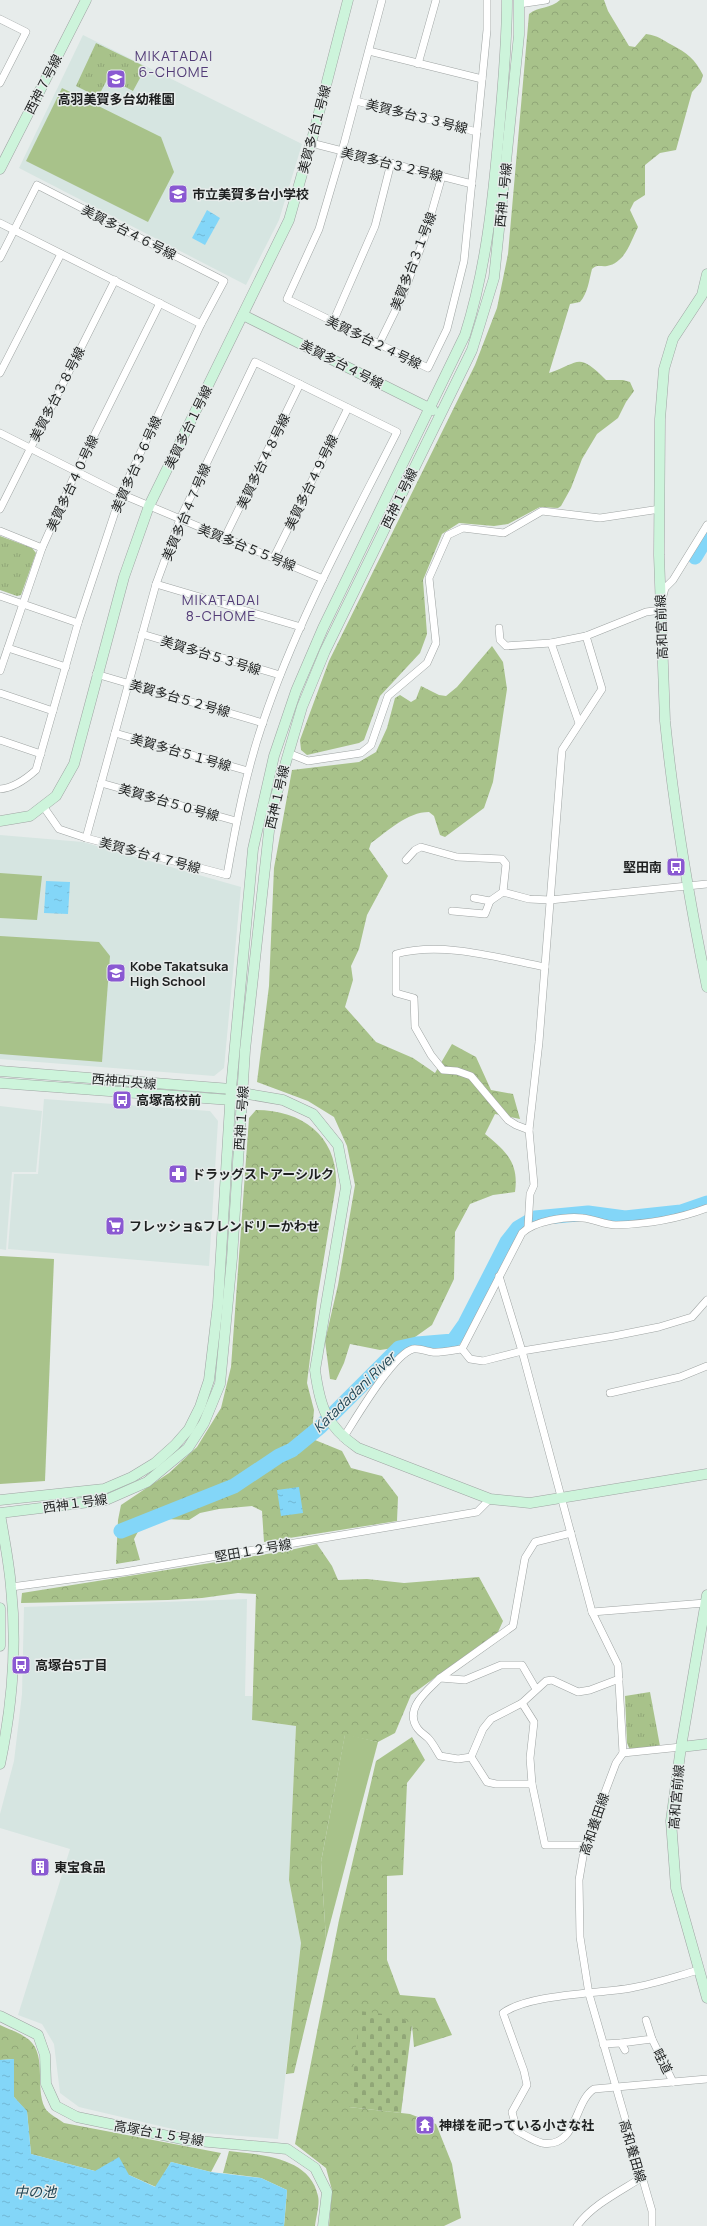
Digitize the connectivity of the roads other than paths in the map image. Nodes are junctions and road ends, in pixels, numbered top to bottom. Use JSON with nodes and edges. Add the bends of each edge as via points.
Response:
{"nodes":[{"id":1,"x":86,"y":0,"type":"edge"},
{"id":2,"x":348,"y":0,"type":"edge"},
{"id":3,"x":382,"y":0,"type":"edge"},
{"id":4,"x":436,"y":0,"type":"edge"},
{"id":5,"x":487,"y":0,"type":"edge"},
{"id":6,"x":507,"y":0,"type":"edge"},
{"id":7,"x":546,"y":0,"type":"edge"},
{"id":8,"x":519,"y":2,"type":"edge"},
{"id":9,"x":0,"y":19,"type":"edge"},
{"id":10,"x":369,"y":51,"type":"junction"},
{"id":11,"x":418,"y":64,"type":"junction"},
{"id":12,"x":482,"y":79,"type":"junction"},
{"id":13,"x":0,"y":83,"type":"edge"},
{"id":14,"x":356,"y":101,"type":"junction"},
{"id":15,"x":477,"y":132,"type":"junction"},
{"id":16,"x":311,"y":143,"type":"junction"},
{"id":17,"x":342,"y":151,"type":"junction"},
{"id":18,"x":391,"y":163,"type":"junction"},
{"id":19,"x":0,"y":169,"type":"edge"},
{"id":20,"x":442,"y":176,"type":"junction"},
{"id":21,"x":472,"y":184,"type":"junction"},
{"id":22,"x":0,"y":223,"type":"edge"},
{"id":23,"x":14,"y":230,"type":"junction"},
{"id":24,"x":61,"y":254,"type":"junction"},
{"id":25,"x":0,"y":258,"type":"edge"},
{"id":26,"x":707,"y":274,"type":"edge"},
{"id":27,"x":115,"y":280,"type":"junction"},
{"id":28,"x":160,"y":303,"type":"junction"},
{"id":29,"x":243,"y":315,"type":"junction"},
{"id":30,"x":333,"y":322,"type":"junction"},
{"id":31,"x":201,"y":324,"type":"junction"},
{"id":32,"x":379,"y":344,"type":"junction"},
{"id":33,"x":0,"y":373,"type":"edge"},
{"id":34,"x":300,"y":384,"type":"junction"},
{"id":35,"x":348,"y":408,"type":"junction"},
{"id":36,"x":428,"y":408,"type":"junction"},
{"id":37,"x":440,"y":414,"type":"junction"},
{"id":38,"x":0,"y":433,"type":"edge"},
{"id":39,"x":30,"y":448,"type":"junction"},
{"id":40,"x":76,"y":472,"type":"junction"},
{"id":41,"x":121,"y":494,"type":"junction"},
{"id":42,"x":149,"y":506,"type":"junction"},
{"id":43,"x":0,"y":509,"type":"edge"},
{"id":44,"x":660,"y":509,"type":"junction"},
{"id":45,"x":180,"y":519,"type":"junction"},
{"id":46,"x":707,"y":525,"type":"edge"},
{"id":47,"x":0,"y":531,"type":"edge"},
{"id":48,"x":225,"y":537,"type":"junction"},
{"id":49,"x":42,"y":548,"type":"junction"},
{"id":50,"x":274,"y":557,"type":"junction"},
{"id":51,"x":323,"y":579,"type":"junction"},
{"id":52,"x":156,"y":584,"type":"junction"},
{"id":53,"x":0,"y":596,"type":"edge"},
{"id":54,"x":24,"y":604,"type":"junction"},
{"id":55,"x":661,"y":610,"type":"junction"},
{"id":56,"x":78,"y":623,"type":"junction"},
{"id":57,"x":301,"y":627,"type":"junction"},
{"id":58,"x":499,"y":628,"type":"dead end"},
{"id":59,"x":142,"y":634,"type":"junction"},
{"id":60,"x":586,"y":636,"type":"junction"},
{"id":61,"x":551,"y":643,"type":"junction"},
{"id":62,"x":8,"y":648,"type":"junction"},
{"id":63,"x":66,"y":667,"type":"junction"},
{"id":64,"x":0,"y":671,"type":"edge"},
{"id":65,"x":96,"y":674,"type":"junction"},
{"id":66,"x":280,"y":675,"type":"junction"},
{"id":67,"x":129,"y":683,"type":"junction"},
{"id":68,"x":0,"y":693,"type":"edge"},
{"id":69,"x":53,"y":711,"type":"junction"},
{"id":70,"x":263,"y":723,"type":"junction"},
{"id":71,"x":579,"y":723,"type":"junction"},
{"id":72,"x":115,"y":733,"type":"junction"},
{"id":73,"x":0,"y":740,"type":"edge"},
{"id":74,"x":288,"y":753,"type":"junction"},
{"id":75,"x":41,"y":754,"type":"junction"},
{"id":76,"x":248,"y":771,"type":"junction"},
{"id":77,"x":101,"y":783,"type":"junction"},
{"id":78,"x":0,"y":789,"type":"edge"},
{"id":79,"x":43,"y":806,"type":"junction"},
{"id":80,"x":0,"y":821,"type":"edge"},
{"id":81,"x":236,"y":821,"type":"junction"},
{"id":82,"x":86,"y":838,"type":"junction"},
{"id":83,"x":406,"y":860,"type":"dead end"},
{"id":84,"x":707,"y":884,"type":"edge"},
{"id":85,"x":687,"y":886,"type":"junction"},
{"id":86,"x":503,"y":892,"type":"junction"},
{"id":87,"x":474,"y":898,"type":"dead end"},
{"id":88,"x":550,"y":900,"type":"junction"},
{"id":89,"x":490,"y":901,"type":"junction"},
{"id":90,"x":452,"y":911,"type":"dead end"},
{"id":91,"x":545,"y":967,"type":"junction"},
{"id":92,"x":707,"y":987,"type":"edge"},
{"id":93,"x":0,"y":1071,"type":"edge"},
{"id":94,"x":0,"y":1082,"type":"edge"},
{"id":95,"x":231,"y":1089,"type":"junction"},
{"id":96,"x":242,"y":1093,"type":"junction"},
{"id":97,"x":231,"y":1100,"type":"junction"},
{"id":98,"x":529,"y":1130,"type":"junction"},
{"id":99,"x":707,"y":1208,"type":"edge"},
{"id":100,"x":528,"y":1226,"type":"junction"},
{"id":101,"x":499,"y":1276,"type":"junction"},
{"id":102,"x":707,"y":1300,"type":"edge"},
{"id":103,"x":462,"y":1349,"type":"junction"},
{"id":104,"x":522,"y":1350,"type":"junction"},
{"id":105,"x":707,"y":1366,"type":"edge"},
{"id":106,"x":610,"y":1393,"type":"dead end"},
{"id":107,"x":343,"y":1438,"type":"junction"},
{"id":108,"x":707,"y":1474,"type":"edge"},
{"id":109,"x":561,"y":1498,"type":"junction"},
{"id":110,"x":490,"y":1499,"type":"junction"},
{"id":111,"x":0,"y":1500,"type":"edge"},
{"id":112,"x":0,"y":1513,"type":"edge"},
{"id":113,"x":571,"y":1533,"type":"junction"},
{"id":114,"x":11,"y":1587,"type":"junction"},
{"id":115,"x":706,"y":1599,"type":"edge"},
{"id":116,"x":0,"y":1608,"type":"edge"},
{"id":117,"x":592,"y":1612,"type":"junction"},
{"id":118,"x":0,"y":1646,"type":"edge"},
{"id":119,"x":440,"y":1678,"type":"junction"},
{"id":120,"x":619,"y":1679,"type":"junction"},
{"id":121,"x":536,"y":1689,"type":"junction"},
{"id":122,"x":522,"y":1703,"type":"junction"},
{"id":123,"x":707,"y":1744,"type":"edge"},
{"id":124,"x":681,"y":1747,"type":"junction"},
{"id":125,"x":623,"y":1753,"type":"junction"},
{"id":126,"x":471,"y":1757,"type":"junction"},
{"id":127,"x":0,"y":1764,"type":"edge"},
{"id":128,"x":532,"y":1784,"type":"junction"},
{"id":129,"x":585,"y":1844,"type":"junction"},
{"id":130,"x":699,"y":1970,"type":"junction"},
{"id":131,"x":589,"y":1994,"type":"junction"},
{"id":132,"x":707,"y":1998,"type":"edge"},
{"id":133,"x":0,"y":2016,"type":"edge"},
{"id":134,"x":646,"y":2020,"type":"dead end"},
{"id":135,"x":652,"y":2040,"type":"junction"},
{"id":136,"x":621,"y":2043,"type":"junction"},
{"id":137,"x":603,"y":2044,"type":"junction"},
{"id":138,"x":625,"y":2050,"type":"dead end"},
{"id":139,"x":707,"y":2079,"type":"edge"},
{"id":140,"x":673,"y":2082,"type":"junction"},
{"id":141,"x":616,"y":2088,"type":"junction"},
{"id":142,"x":641,"y":2178,"type":"junction"},
{"id":143,"x":323,"y":2226,"type":"edge"},
{"id":144,"x":577,"y":2226,"type":"edge"},
{"id":145,"x":652,"y":2226,"type":"edge"}],
"edges":[{"from":1,"to":19,"type":"street","name":"西神７号線"},
{"from":2,"to":16,"type":"street","name":"美賀多台１号線"},
{"from":3,"to":10,"type":"street","name":"美賀多台２４号線"},
{"from":4,"to":11,"type":"street"},
{"from":5,"to":12,"type":"street","name":"美賀多台２４号線"},
{"from":6,"to":36,"type":"street","name":"西神１号線","via":[[507,40],[496,165],[482,275],[465,335]]},
{"from":7,"to":8,"type":"street"},
{"from":8,"to":37,"type":"street","name":"西神１号線","via":[[519,35],[494,278],[472,350]]},
{"from":9,"to":13,"type":"street","via":[[26,32]]},
{"from":10,"to":11,"type":"street"},
{"from":10,"to":14,"type":"street","name":"美賀多台２４号線"},
{"from":11,"to":12,"type":"street"},
{"from":12,"to":15,"type":"street","name":"美賀多台２４号線"},
{"from":14,"to":15,"type":"street","name":"美賀多台３３号線"},
{"from":14,"to":17,"type":"street","name":"美賀多台２４号線"},
{"from":15,"to":21,"type":"street","name":"美賀多台２４号線"},
{"from":16,"to":17,"type":"street","name":"美賀多台３２号線"},
{"from":16,"to":29,"type":"street","name":"美賀多台１号線","via":[[289,220]]},
{"from":17,"to":18,"type":"street","name":"美賀多台３２号線"},
{"from":17,"to":30,"type":"street","name":"美賀多台２４号線","via":[[319,229],[287,299]]},
{"from":18,"to":20,"type":"street","name":"美賀多台３２号線"},
{"from":18,"to":30,"type":"street","via":[[375,226]]},
{"from":20,"to":21,"type":"street","name":"美賀多台３２号線"},
{"from":20,"to":32,"type":"street","name":"美賀多台３１号線","via":[[424,239]]},
{"from":21,"to":32,"type":"street","name":"美賀多台２４号線","via":[[462,269],[447,329],[428,368]]},
{"from":22,"to":23,"type":"street"},
{"from":23,"to":24,"type":"street"},
{"from":23,"to":25,"type":"street"},
{"from":23,"to":31,"type":"street","name":"美賀多台４６号線","via":[[37,185],[224,281]]},
{"from":24,"to":27,"type":"street"},
{"from":24,"to":33,"type":"street"},
{"from":26,"to":44,"type":"street","name":"高和宮前線","via":[[702,295],[672,339],[664,369],[660,419]]},
{"from":27,"to":28,"type":"street"},
{"from":27,"to":39,"type":"street","name":"美賀多台３８号線"},
{"from":28,"to":31,"type":"street"},
{"from":28,"to":40,"type":"street","name":"美賀多台４０号線"},
{"from":29,"to":36,"type":"street","name":"美賀多台４号線"},
{"from":29,"to":42,"type":"street","name":"美賀多台１号線"},
{"from":30,"to":32,"type":"street","name":"美賀多台２４号線"},
{"from":31,"to":41,"type":"street","name":"美賀多台３６号線"},
{"from":34,"to":35,"type":"street","name":"美賀多台４７号線"},
{"from":34,"to":45,"type":"street","name":"美賀多台４７号線","via":[[256,362]]},
{"from":34,"to":48,"type":"street","name":"美賀多台４８号線"},
{"from":35,"to":50,"type":"street","name":"美賀多台４９号線"},
{"from":35,"to":51,"type":"street","name":"美賀多台４７号線","via":[[397,432]]},
{"from":36,"to":37,"type":"street","name":"美賀多台４号線"},
{"from":36,"to":95,"type":"street","name":"西神１号線","via":[[323,628],[296,691],[274,756],[253,849]]},
{"from":37,"to":74,"type":"street","name":"西神１号線","via":[[325,651],[302,707]]},
{"from":38,"to":39,"type":"street","name":"美賀多台５５号線"},
{"from":39,"to":40,"type":"street","name":"美賀多台５５号線"},
{"from":39,"to":43,"type":"street","name":"美賀多台３８号線"},
{"from":40,"to":41,"type":"street","name":"美賀多台５５号線"},
{"from":40,"to":49,"type":"street","name":"美賀多台４０号線"},
{"from":41,"to":42,"type":"street","name":"美賀多台５５号線"},
{"from":41,"to":56,"type":"street","name":"美賀多台３６号線"},
{"from":42,"to":45,"type":"street","name":"美賀多台５５号線"},
{"from":42,"to":65,"type":"street","name":"美賀多台１号線","via":[[124,577]]},
{"from":44,"to":55,"type":"street","name":"高和宮前線"},
{"from":44,"to":74,"type":"street","via":[[600,518],[542,511],[504,533],[463,528],[448,535],[429,578],[436,643],[427,663],[388,696],[371,746],[361,753],[308,761]]},
{"from":45,"to":48,"type":"street","name":"美賀多台５５号線"},
{"from":45,"to":52,"type":"street","name":"美賀多台４７号線"},
{"from":46,"to":55,"type":"street","via":[[673,580],[665,588]]},
{"from":47,"to":49,"type":"street"},
{"from":48,"to":50,"type":"street","name":"美賀多台５５号線"},
{"from":49,"to":54,"type":"street","name":"美賀多台４０号線"},
{"from":50,"to":51,"type":"street","name":"美賀多台５５号線"},
{"from":51,"to":57,"type":"street","name":"美賀多台４７号線"},
{"from":52,"to":57,"type":"street"},
{"from":52,"to":59,"type":"street","name":"美賀多台４７号線"},
{"from":53,"to":54,"type":"street"},
{"from":54,"to":56,"type":"street"},
{"from":54,"to":62,"type":"street","name":"美賀多台４０号線"},
{"from":55,"to":60,"type":"street","via":[[646,612]]},
{"from":55,"to":85,"type":"street","name":"高和宮前線","via":[[665,720]]},
{"from":56,"to":63,"type":"street","name":"美賀多台３６号線"},
{"from":57,"to":66,"type":"street","name":"美賀多台４７号線"},
{"from":58,"to":61,"type":"street","via":[[500,640],[506,646]]},
{"from":59,"to":66,"type":"street","name":"美賀多台５３号線"},
{"from":59,"to":67,"type":"street","name":"美賀多台４７号線"},
{"from":60,"to":61,"type":"street"},
{"from":60,"to":71,"type":"street","via":[[602,689]]},
{"from":61,"to":71,"type":"street"},
{"from":62,"to":63,"type":"street"},
{"from":62,"to":64,"type":"street","name":"美賀多台４０号線"},
{"from":63,"to":69,"type":"street","name":"美賀多台３６号線"},
{"from":65,"to":67,"type":"street","name":"美賀多台５２号線"},
{"from":65,"to":79,"type":"street","name":"美賀多台１号線","via":[[74,764],[56,796]]},
{"from":66,"to":70,"type":"street","name":"美賀多台４７号線"},
{"from":67,"to":70,"type":"street","name":"美賀多台５２号線"},
{"from":67,"to":72,"type":"street","name":"美賀多台４７号線"},
{"from":68,"to":69,"type":"street"},
{"from":69,"to":75,"type":"street","name":"美賀多台３６号線"},
{"from":70,"to":76,"type":"street","name":"美賀多台４７号線"},
{"from":71,"to":88,"type":"street","via":[[562,750]]},
{"from":72,"to":76,"type":"street","name":"美賀多台５１号線"},
{"from":72,"to":77,"type":"street","name":"美賀多台４７号線"},
{"from":73,"to":75,"type":"street"},
{"from":74,"to":96,"type":"street","name":"西神１号線","via":[[271,813]]},
{"from":75,"to":78,"type":"street","name":"美賀多台３６号線","via":[[36,770],[25,780]]},
{"from":76,"to":81,"type":"street","name":"美賀多台４７号線"},
{"from":77,"to":81,"type":"street","name":"美賀多台５０号線"},
{"from":77,"to":82,"type":"street","name":"美賀多台４７号線"},
{"from":79,"to":80,"type":"street","name":"美賀多台１号線","via":[[30,816]]},
{"from":79,"to":82,"type":"street","via":[[59,829]]},
{"from":81,"to":82,"type":"street","name":"美賀多台４７号線","via":[[227,875]]},
{"from":83,"to":86,"type":"street","via":[[415,850],[422,847],[457,858],[502,859],[506,864]]},
{"from":84,"to":85,"type":"street"},
{"from":85,"to":88,"type":"street"},
{"from":85,"to":92,"type":"street","name":"高和宮前線"},
{"from":86,"to":88,"type":"street","via":[[529,899]]},
{"from":86,"to":89,"type":"street"},
{"from":87,"to":89,"type":"street"},
{"from":88,"to":91,"type":"street"},
{"from":89,"to":90,"type":"street","via":[[485,914]]},
{"from":91,"to":98,"type":"street"},
{"from":91,"to":98,"type":"street","via":[[476,953],[435,948],[408,950],[396,954],[396,993],[414,998],[415,1027],[431,1055],[443,1070],[471,1076],[508,1120]]},
{"from":93,"to":95,"type":"street","name":"西神中央線"},
{"from":94,"to":97,"type":"street","name":"西神中央線"},
{"from":95,"to":96,"type":"street","name":"西神中央線"},
{"from":95,"to":97,"type":"street","name":"西神１号線"},
{"from":96,"to":97,"type":"street"},
{"from":96,"to":107,"type":"street","name":"西神中央線","via":[[283,1100],[313,1114],[338,1145],[346,1187],[315,1370],[319,1398],[333,1427]]},
{"from":96,"to":112,"type":"street","name":"西神１号線","via":[[232,1258],[220,1384],[204,1423],[188,1448],[168,1466],[147,1482],[127,1492],[106,1500]]},
{"from":97,"to":111,"type":"street","name":"西神１号線","via":[[218,1304],[209,1380],[200,1407],[189,1428],[155,1463],[132,1477],[104,1489]]},
{"from":98,"to":100,"type":"street","via":[[534,1185],[530,1194]]},
{"from":99,"to":100,"type":"street","via":[[678,1218],[645,1222],[615,1225],[583,1218]]},
{"from":100,"to":101,"type":"street"},
{"from":101,"to":103,"type":"street"},
{"from":101,"to":104,"type":"street"},
{"from":102,"to":104,"type":"street","via":[[692,1317],[658,1327]]},
{"from":103,"to":104,"type":"street","via":[[470,1359],[483,1362]]},
{"from":103,"to":107,"type":"street","via":[[433,1352],[414,1349],[404,1354],[365,1403]]},
{"from":104,"to":109,"type":"street"},
{"from":105,"to":106,"type":"street","via":[[680,1377]]},
{"from":107,"to":110,"type":"street","name":"西神中央線","via":[[358,1448]]},
{"from":108,"to":109,"type":"street","name":"西神中央線"},
{"from":109,"to":110,"type":"street","name":"西神中央線","via":[[530,1503]]},
{"from":109,"to":113,"type":"street"},
{"from":110,"to":114,"type":"street","name":"堅田１２号線","via":[[477,1512],[124,1572]]},
{"from":112,"to":114,"type":"street"},
{"from":113,"to":117,"type":"street"},
{"from":113,"to":119,"type":"street","via":[[535,1542],[525,1558],[514,1626]]},
{"from":114,"to":127,"type":"street","via":[[13,1658],[6,1739]]},
{"from":115,"to":117,"type":"street"},
{"from":115,"to":124,"type":"street","name":"高和宮前線"},
{"from":116,"to":118,"type":"street"},
{"from":117,"to":120,"type":"street","via":[[618,1665]]},
{"from":119,"to":121,"type":"street","via":[[465,1680],[500,1665],[522,1665]]},
{"from":119,"to":126,"type":"street","via":[[414,1709],[415,1722],[440,1756],[458,1759]]},
{"from":120,"to":121,"type":"street","via":[[578,1692],[552,1680],[546,1681]]},
{"from":120,"to":125,"type":"street"},
{"from":121,"to":122,"type":"street"},
{"from":122,"to":126,"type":"street","via":[[491,1720],[482,1729]]},
{"from":122,"to":128,"type":"street","via":[[534,1722],[530,1758]]},
{"from":123,"to":124,"type":"street"},
{"from":124,"to":125,"type":"street"},
{"from":124,"to":130,"type":"street","name":"高和宮前線","via":[[671,1821],[676,1888]]},
{"from":125,"to":129,"type":"street","name":"高和養田線","via":[[616,1763]]},
{"from":126,"to":128,"type":"street","via":[[487,1782]]},
{"from":128,"to":129,"type":"street","via":[[545,1845]]},
{"from":129,"to":131,"type":"street","name":"高和養田線","via":[[579,1880],[580,1937]]},
{"from":130,"to":131,"type":"street","via":[[633,1988]]},
{"from":130,"to":132,"type":"street","name":"高和宮前線"},
{"from":131,"to":137,"type":"street","name":"高和養田線"},
{"from":131,"to":141,"type":"street","via":[[532,2001],[512,2006],[503,2013],[527,2085],[512,2112],[517,2131],[543,2143],[558,2141],[566,2136],[573,2125],[587,2093],[594,2089]]},
{"from":133,"to":143,"type":"street","name":"高塚台１５号線","via":[[38,2035],[45,2055],[46,2084],[56,2106],[77,2117],[187,2140],[287,2149],[315,2168],[327,2192]]},
{"from":134,"to":135,"type":"street","name":"畦道"},
{"from":135,"to":136,"type":"street","name":"畦道"},
{"from":135,"to":140,"type":"street","name":"畦道"},
{"from":136,"to":137,"type":"street","name":"畦道"},
{"from":136,"to":138,"type":"street"},
{"from":137,"to":141,"type":"street","name":"高和養田線"},
{"from":139,"to":140,"type":"street"},
{"from":140,"to":141,"type":"street"},
{"from":141,"to":142,"type":"street","name":"高和養田線"},
{"from":142,"to":144,"type":"street","via":[[606,2200],[584,2217]]},
{"from":142,"to":145,"type":"street","name":"高和養田線","via":[[652,2211]]}]}
